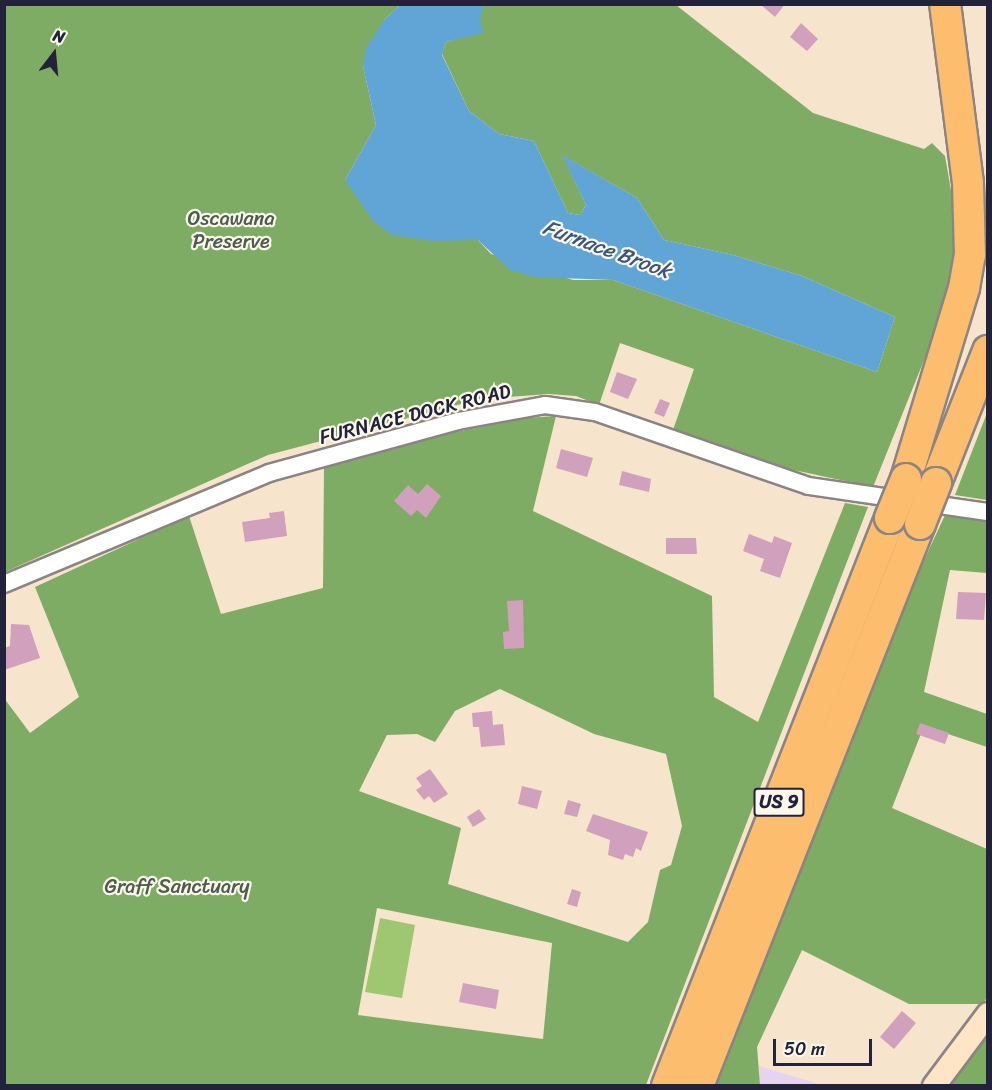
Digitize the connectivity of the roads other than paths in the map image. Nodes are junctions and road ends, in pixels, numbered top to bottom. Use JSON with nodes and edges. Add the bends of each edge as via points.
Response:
{"nodes":[{"id":1,"x":945,"y":4,"type":"edge"},
{"id":2,"x":987,"y":267,"type":"edge"},
{"id":3,"x":987,"y":351,"type":"edge"},
{"id":4,"x":987,"y":372,"type":"edge"},
{"id":5,"x":906,"y":479,"type":"junction"},
{"id":6,"x":936,"y":483,"type":"junction"},
{"id":7,"x":987,"y":512,"type":"edge"},
{"id":8,"x":4,"y":584,"type":"edge"},
{"id":9,"x":987,"y":1014,"type":"edge"},
{"id":10,"x":667,"y":1086,"type":"edge"},
{"id":11,"x":698,"y":1086,"type":"edge"},
{"id":12,"x":934,"y":1086,"type":"edge"}],
"edges":[{"from":1,"to":5,"type":"highway","via":[[968,183],[969,266]]},
{"from":2,"to":5,"type":"highway","number":"US 9"},
{"from":3,"to":6,"type":"highway","number":"US 9"},
{"from":4,"to":6,"type":"highway"},
{"from":5,"to":10,"type":"highway","number":"US 9","bridge":true},
{"from":6,"to":11,"type":"highway","number":"US 9","bridge":true},
{"from":7,"to":8,"type":"street","name":"FURNACE DOCK ROAD","via":[[809,486],[595,412],[545,405],[485,414],[269,473]]},
{"from":9,"to":12,"type":"main road"}]}
